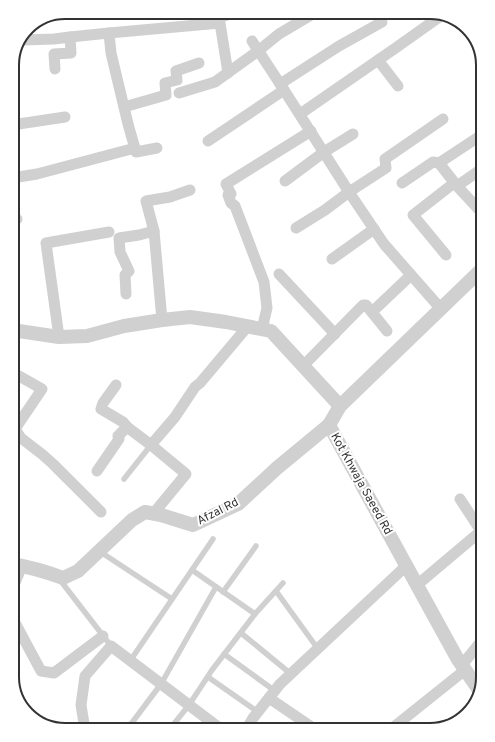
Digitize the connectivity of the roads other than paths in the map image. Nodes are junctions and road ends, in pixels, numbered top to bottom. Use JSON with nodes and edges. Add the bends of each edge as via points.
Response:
{"nodes":[{"id":1,"x":209,"y":19,"type":"edge"},
{"id":2,"x":223,"y":19,"type":"edge"},
{"id":3,"x":305,"y":19,"type":"edge"},
{"id":4,"x":436,"y":19,"type":"edge"},
{"id":5,"x":382,"y":22,"type":"dead end"},
{"id":6,"x":108,"y":33,"type":"junction"},
{"id":7,"x":70,"y":37,"type":"junction"},
{"id":8,"x":26,"y":40,"type":"edge"},
{"id":9,"x":252,"y":41,"type":"dead end"},
{"id":10,"x":258,"y":51,"type":"junction"},
{"id":11,"x":378,"y":60,"type":"junction"},
{"id":12,"x":199,"y":63,"type":"dead end"},
{"id":13,"x":55,"y":69,"type":"dead end"},
{"id":14,"x":228,"y":73,"type":"junction"},
{"id":15,"x":398,"y":86,"type":"dead end"},
{"id":16,"x":282,"y":87,"type":"junction"},
{"id":17,"x":179,"y":93,"type":"dead end"},
{"id":18,"x":124,"y":107,"type":"junction"},
{"id":19,"x":300,"y":114,"type":"junction"},
{"id":20,"x":65,"y":117,"type":"dead end"},
{"id":21,"x":443,"y":119,"type":"dead end"},
{"id":22,"x":19,"y":124,"type":"edge"},
{"id":23,"x":311,"y":131,"type":"junction"},
{"id":24,"x":353,"y":134,"type":"dead end"},
{"id":25,"x":476,"y":139,"type":"edge"},
{"id":26,"x":208,"y":141,"type":"dead end"},
{"id":27,"x":135,"y":148,"type":"junction"},
{"id":28,"x":157,"y":148,"type":"dead end"},
{"id":29,"x":324,"y":152,"type":"junction"},
{"id":30,"x":438,"y":163,"type":"junction"},
{"id":31,"x":476,"y":172,"type":"edge"},
{"id":32,"x":19,"y":177,"type":"edge"},
{"id":33,"x":285,"y":180,"type":"dead end"},
{"id":34,"x":402,"y":183,"type":"dead end"},
{"id":35,"x":456,"y":184,"type":"junction"},
{"id":36,"x":190,"y":190,"type":"dead end"},
{"id":37,"x":349,"y":192,"type":"junction"},
{"id":38,"x":476,"y":206,"type":"edge"},
{"id":39,"x":296,"y":228,"type":"dead end"},
{"id":40,"x":374,"y":229,"type":"junction"},
{"id":41,"x":109,"y":232,"type":"dead end"},
{"id":42,"x":154,"y":232,"type":"junction"},
{"id":43,"x":446,"y":255,"type":"dead end"},
{"id":44,"x":332,"y":259,"type":"dead end"},
{"id":45,"x":279,"y":274,"type":"dead end"},
{"id":46,"x":412,"y":275,"type":"junction"},
{"id":47,"x":476,"y":275,"type":"edge"},
{"id":48,"x":126,"y":294,"type":"dead end"},
{"id":49,"x":441,"y":309,"type":"junction"},
{"id":50,"x":372,"y":312,"type":"junction"},
{"id":51,"x":162,"y":320,"type":"junction"},
{"id":52,"x":248,"y":326,"type":"junction"},
{"id":53,"x":262,"y":329,"type":"junction"},
{"id":54,"x":19,"y":331,"type":"edge"},
{"id":55,"x":387,"y":331,"type":"dead end"},
{"id":56,"x":334,"y":334,"type":"junction"},
{"id":57,"x":59,"y":337,"type":"junction"},
{"id":58,"x":303,"y":366,"type":"junction"},
{"id":59,"x":19,"y":376,"type":"edge"},
{"id":60,"x":116,"y":385,"type":"dead end"},
{"id":61,"x":340,"y":406,"type":"junction"},
{"id":62,"x":19,"y":423,"type":"edge"},
{"id":63,"x":329,"y":425,"type":"junction"},
{"id":64,"x":127,"y":427,"type":"junction"},
{"id":65,"x":19,"y":435,"type":"edge"},
{"id":66,"x":151,"y":445,"type":"junction"},
{"id":67,"x":98,"y":470,"type":"dead end"},
{"id":68,"x":124,"y":479,"type":"dead end"},
{"id":69,"x":460,"y":499,"type":"dead end"},
{"id":70,"x":101,"y":512,"type":"dead end"},
{"id":71,"x":153,"y":514,"type":"junction"},
{"id":72,"x":476,"y":523,"type":"edge"},
{"id":73,"x":476,"y":535,"type":"edge"},
{"id":74,"x":213,"y":539,"type":"dead end"},
{"id":75,"x":256,"y":546,"type":"dead end"},
{"id":76,"x":99,"y":551,"type":"junction"},
{"id":77,"x":19,"y":566,"type":"edge"},
{"id":78,"x":406,"y":566,"type":"junction"},
{"id":79,"x":192,"y":570,"type":"junction"},
{"id":80,"x":56,"y":575,"type":"junction"},
{"id":81,"x":283,"y":583,"type":"dead end"},
{"id":82,"x":417,"y":585,"type":"junction"},
{"id":83,"x":216,"y":588,"type":"junction"},
{"id":84,"x":276,"y":591,"type":"junction"},
{"id":85,"x":223,"y":592,"type":"junction"},
{"id":86,"x":172,"y":599,"type":"junction"},
{"id":87,"x":255,"y":614,"type":"junction"},
{"id":88,"x":19,"y":630,"type":"edge"},
{"id":89,"x":241,"y":633,"type":"junction"},
{"id":90,"x":103,"y":636,"type":"junction"},
{"id":91,"x":111,"y":646,"type":"junction"},
{"id":92,"x":318,"y":648,"type":"junction"},
{"id":93,"x":476,"y":650,"type":"edge"},
{"id":94,"x":224,"y":654,"type":"junction"},
{"id":95,"x":130,"y":661,"type":"junction"},
{"id":96,"x":464,"y":668,"type":"junction"},
{"id":97,"x":291,"y":674,"type":"junction"},
{"id":98,"x":208,"y":677,"type":"junction"},
{"id":99,"x":161,"y":684,"type":"junction"},
{"id":100,"x":476,"y":684,"type":"edge"},
{"id":101,"x":272,"y":695,"type":"junction"},
{"id":102,"x":189,"y":705,"type":"junction"},
{"id":103,"x":258,"y":712,"type":"junction"},
{"id":104,"x":84,"y":723,"type":"edge"},
{"id":105,"x":132,"y":723,"type":"edge"},
{"id":106,"x":175,"y":723,"type":"edge"},
{"id":107,"x":213,"y":723,"type":"edge"},
{"id":108,"x":251,"y":723,"type":"edge"},
{"id":109,"x":307,"y":723,"type":"edge"},
{"id":110,"x":398,"y":723,"type":"edge"}],
"edges":[{"from":1,"to":6,"type":"street"},
{"from":2,"to":14,"type":"street"},
{"from":3,"to":10,"type":"street"},
{"from":4,"to":11,"type":"street"},
{"from":5,"to":16,"type":"street","via":[[339,46]]},
{"from":6,"to":7,"type":"street"},
{"from":6,"to":18,"type":"street"},
{"from":7,"to":8,"type":"street"},
{"from":7,"to":13,"type":"street","via":[[71,53],[54,54]]},
{"from":9,"to":10,"type":"street"},
{"from":10,"to":14,"type":"street"},
{"from":10,"to":16,"type":"street"},
{"from":11,"to":15,"type":"street"},
{"from":11,"to":19,"type":"street"},
{"from":12,"to":18,"type":"street","via":[[176,70],[177,80],[165,83],[166,95]]},
{"from":14,"to":17,"type":"street","via":[[215,82]]},
{"from":16,"to":19,"type":"street"},
{"from":16,"to":26,"type":"street"},
{"from":18,"to":27,"type":"street"},
{"from":19,"to":23,"type":"street"},
{"from":20,"to":22,"type":"street"},
{"from":21,"to":37,"type":"street","via":[[385,159],[386,168]]},
{"from":23,"to":29,"type":"street"},
{"from":23,"to":53,"type":"street","via":[[226,184],[231,194],[228,196],[230,203],[234,206],[264,282],[267,308]]},
{"from":24,"to":29,"type":"street"},
{"from":25,"to":30,"type":"street"},
{"from":27,"to":28,"type":"street","via":[[136,152]]},
{"from":27,"to":32,"type":"street"},
{"from":29,"to":33,"type":"street"},
{"from":29,"to":37,"type":"street"},
{"from":30,"to":34,"type":"street","via":[[433,162]]},
{"from":30,"to":35,"type":"street"},
{"from":31,"to":35,"type":"street"},
{"from":35,"to":38,"type":"street"},
{"from":35,"to":43,"type":"street","via":[[413,215]]},
{"from":36,"to":42,"type":"street","via":[[146,201]]},
{"from":37,"to":39,"type":"street"},
{"from":37,"to":40,"type":"street"},
{"from":40,"to":44,"type":"street"},
{"from":40,"to":46,"type":"street"},
{"from":41,"to":57,"type":"street","via":[[46,243]]},
{"from":42,"to":48,"type":"street","via":[[119,238],[120,252],[128,271],[125,275]]},
{"from":42,"to":51,"type":"street"},
{"from":45,"to":56,"type":"street"},
{"from":46,"to":49,"type":"street"},
{"from":46,"to":50,"type":"street"},
{"from":47,"to":49,"type":"street"},
{"from":49,"to":61,"type":"street"},
{"from":50,"to":55,"type":"street"},
{"from":50,"to":56,"type":"street","via":[[363,305]]},
{"from":51,"to":52,"type":"street","via":[[190,317]]},
{"from":51,"to":57,"type":"street","via":[[124,326],[87,336]]},
{"from":52,"to":53,"type":"street"},
{"from":52,"to":66,"type":"street","via":[[195,387],[175,417]]},
{"from":53,"to":58,"type":"street","via":[[271,331]]},
{"from":54,"to":57,"type":"street"},
{"from":56,"to":58,"type":"street"},
{"from":58,"to":61,"type":"street"},
{"from":59,"to":62,"type":"street","via":[[42,389]]},
{"from":60,"to":64,"type":"street","via":[[101,409]]},
{"from":61,"to":63,"type":"street","name":"Kot Khwaja Saeed Rd"},
{"from":63,"to":71,"type":"street","name":"Afzal Rd","via":[[238,504],[193,525]]},
{"from":63,"to":78,"type":"street","name":"Kot Khwaja Saeed Rd"},
{"from":64,"to":66,"type":"street"},
{"from":64,"to":67,"type":"street","via":[[118,436],[119,439]]},
{"from":65,"to":70,"type":"street","via":[[53,464]]},
{"from":66,"to":68,"type":"lane"},
{"from":66,"to":71,"type":"street","via":[[186,474]]},
{"from":69,"to":72,"type":"street"},
{"from":71,"to":76,"type":"street","name":"Afzal Rd","via":[[145,512],[132,520]]},
{"from":73,"to":82,"type":"street"},
{"from":74,"to":79,"type":"lane"},
{"from":75,"to":85,"type":"lane"},
{"from":76,"to":80,"type":"street","name":"Afzal Rd","via":[[78,572],[63,578]]},
{"from":76,"to":86,"type":"lane"},
{"from":77,"to":80,"type":"street","name":"Afzal Rd"},
{"from":78,"to":82,"type":"street","name":"Kot Khwaja Saeed Rd"},
{"from":78,"to":92,"type":"street"},
{"from":79,"to":83,"type":"lane"},
{"from":79,"to":86,"type":"lane"},
{"from":80,"to":90,"type":"lane"},
{"from":81,"to":84,"type":"lane"},
{"from":82,"to":96,"type":"street","name":"Kot Khwaja Saeed Rd"},
{"from":83,"to":85,"type":"lane"},
{"from":83,"to":99,"type":"lane"},
{"from":84,"to":87,"type":"lane"},
{"from":84,"to":92,"type":"lane"},
{"from":85,"to":87,"type":"lane"},
{"from":86,"to":95,"type":"lane"},
{"from":87,"to":89,"type":"lane"},
{"from":88,"to":90,"type":"street","via":[[41,671],[54,673]]},
{"from":89,"to":94,"type":"lane"},
{"from":89,"to":97,"type":"lane"},
{"from":90,"to":91,"type":"lane"},
{"from":91,"to":95,"type":"street"},
{"from":91,"to":104,"type":"street","via":[[85,676],[81,704]]},
{"from":92,"to":97,"type":"street"},
{"from":93,"to":96,"type":"street"},
{"from":94,"to":98,"type":"lane"},
{"from":94,"to":101,"type":"lane"},
{"from":95,"to":99,"type":"street"},
{"from":96,"to":100,"type":"street","name":"Kot Khwaja Saeed Rd"},
{"from":96,"to":110,"type":"street"},
{"from":97,"to":101,"type":"street"},
{"from":98,"to":102,"type":"lane"},
{"from":98,"to":103,"type":"lane"},
{"from":99,"to":102,"type":"street"},
{"from":99,"to":105,"type":"lane"},
{"from":101,"to":103,"type":"street"},
{"from":101,"to":109,"type":"street"},
{"from":102,"to":106,"type":"lane"},
{"from":102,"to":107,"type":"street"},
{"from":103,"to":108,"type":"street"}]}
